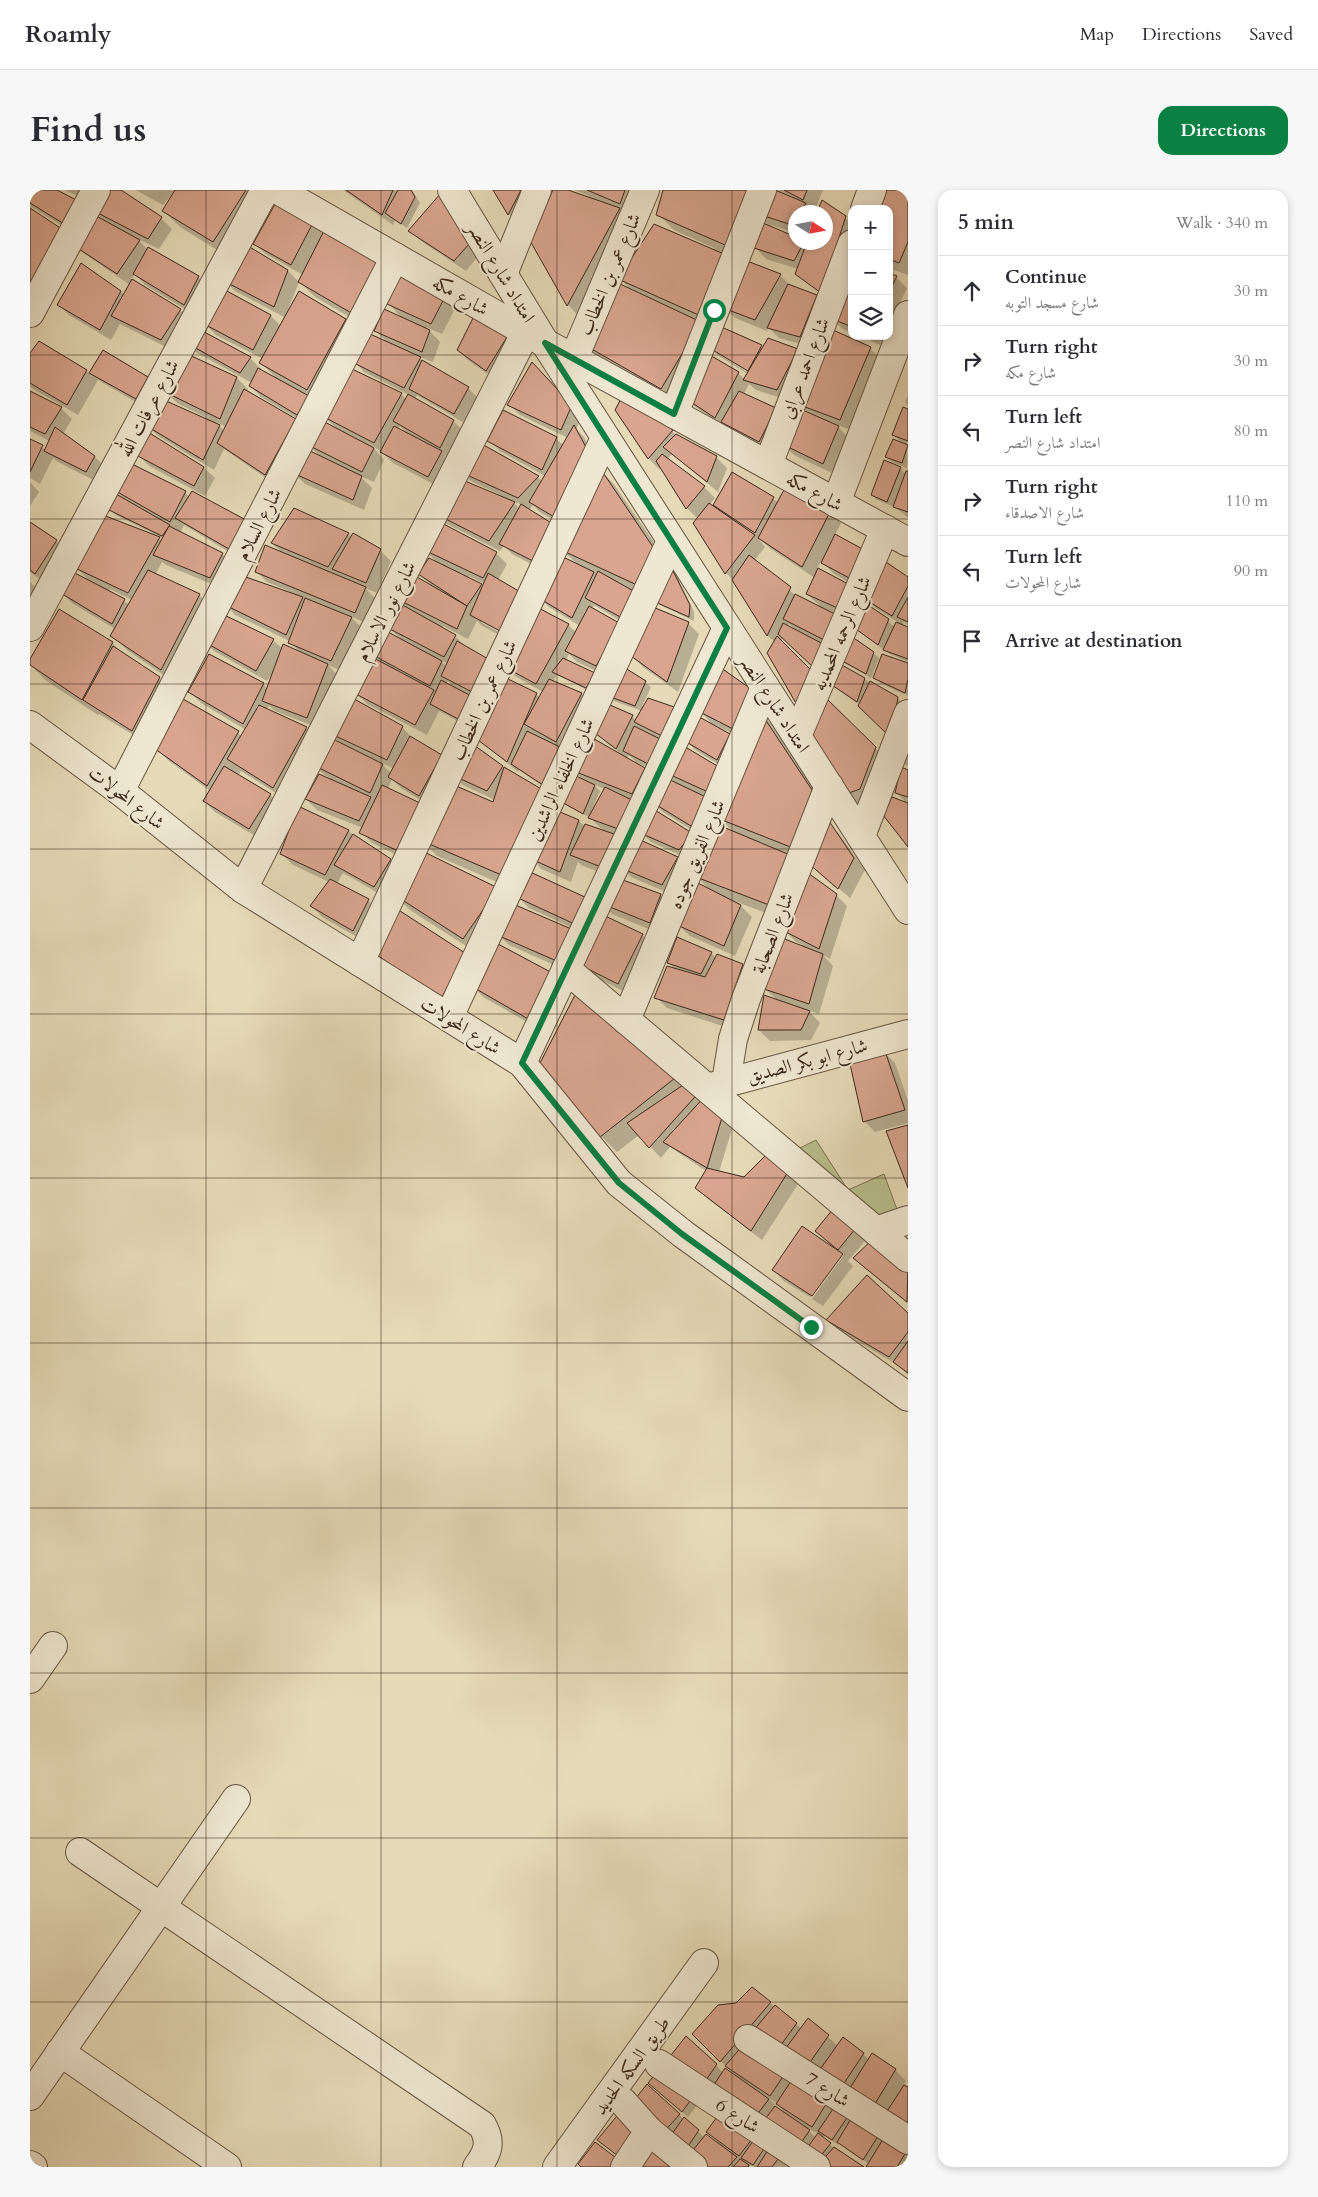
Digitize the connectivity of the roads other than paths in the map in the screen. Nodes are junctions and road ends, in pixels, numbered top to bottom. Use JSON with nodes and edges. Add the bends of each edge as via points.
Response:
{"nodes":[{"id":1,"x":96,"y":190,"type":"edge"},
{"id":2,"x":265,"y":190,"type":"edge"},
{"id":3,"x":278,"y":190,"type":"edge"},
{"id":4,"x":452,"y":190,"type":"edge"},
{"id":5,"x":538,"y":190,"type":"edge"},
{"id":6,"x":645,"y":190,"type":"edge"},
{"id":7,"x":762,"y":190,"type":"edge"},
{"id":8,"x":872,"y":190,"type":"edge"},
{"id":9,"x":866,"y":205,"type":"edge"},
{"id":10,"x":850,"y":250,"type":"edge"},
{"id":11,"x":395,"y":257,"type":"junction"},
{"id":12,"x":503,"y":274,"type":"junction"},
{"id":13,"x":30,"y":313,"type":"edge"},
{"id":14,"x":908,"y":315,"type":"edge"},
{"id":15,"x":536,"y":338,"type":"junction"},
{"id":16,"x":574,"y":358,"type":"junction"},
{"id":17,"x":674,"y":414,"type":"junction"},
{"id":18,"x":605,"y":438,"type":"junction"},
{"id":19,"x":768,"y":465,"type":"junction"},
{"id":20,"x":836,"y":503,"type":"junction"},
{"id":21,"x":896,"y":536,"type":"edge"},
{"id":22,"x":671,"y":541,"type":"junction"},
{"id":23,"x":30,"y":627,"type":"edge"},
{"id":24,"x":727,"y":628,"type":"junction"},
{"id":25,"x":765,"y":688,"type":"junction"},
{"id":26,"x":908,"y":714,"type":"edge"},
{"id":27,"x":30,"y":725,"type":"edge"},
{"id":28,"x":797,"y":736,"type":"junction"},
{"id":29,"x":829,"y":786,"type":"junction"},
{"id":30,"x":120,"y":791,"type":"junction"},
{"id":31,"x":861,"y":836,"type":"junction"},
{"id":32,"x":244,"y":889,"type":"junction"},
{"id":33,"x":908,"y":910,"type":"edge"},
{"id":34,"x":360,"y":962,"type":"junction"},
{"id":35,"x":566,"y":969,"type":"junction"},
{"id":36,"x":449,"y":1017,"type":"junction"},
{"id":37,"x":626,"y":1020,"type":"junction"},
{"id":38,"x":908,"y":1034,"type":"edge"},
{"id":39,"x":522,"y":1063,"type":"junction"},
{"id":40,"x":716,"y":1085,"type":"junction"},
{"id":41,"x":908,"y":1220,"type":"edge"},
{"id":42,"x":876,"y":1231,"type":"junction"},
{"id":43,"x":908,"y":1258,"type":"edge"},
{"id":44,"x":908,"y":1397,"type":"edge"},
{"id":45,"x":54,"y":1646,"type":"dead end"},
{"id":46,"x":30,"y":1679,"type":"edge"},
{"id":47,"x":236,"y":1799,"type":"dead end"},
{"id":48,"x":80,"y":1852,"type":"dead end"},
{"id":49,"x":161,"y":1907,"type":"junction"},
{"id":50,"x":704,"y":1962,"type":"dead end"},
{"id":51,"x":748,"y":2039,"type":"dead end"},
{"id":52,"x":60,"y":2052,"type":"junction"},
{"id":53,"x":659,"y":2064,"type":"dead end"},
{"id":54,"x":30,"y":2096,"type":"edge"},
{"id":55,"x":623,"y":2102,"type":"dead end"},
{"id":56,"x":649,"y":2131,"type":"junction"},
{"id":57,"x":908,"y":2140,"type":"edge"},
{"id":58,"x":227,"y":2167,"type":"edge"},
{"id":59,"x":477,"y":2167,"type":"edge"},
{"id":60,"x":558,"y":2167,"type":"edge"},
{"id":61,"x":625,"y":2167,"type":"edge"},
{"id":62,"x":693,"y":2167,"type":"edge"},
{"id":63,"x":816,"y":2167,"type":"edge"}],
"edges":[{"from":1,"to":13,"type":"street"},
{"from":2,"to":23,"type":"street","name":"شارع عرفات الله"},
{"from":3,"to":11,"type":"street","name":"شارع مكه"},
{"from":4,"to":12,"type":"street","name":"امتداد شارع النصر"},
{"from":5,"to":12,"type":"street"},
{"from":6,"to":16,"type":"street","name":"شارع عمر بن الخطاب"},
{"from":7,"to":17,"type":"street"},
{"from":8,"to":9,"type":"street"},
{"from":10,"to":19,"type":"street","name":"شارع احمد عرابى"},
{"from":11,"to":15,"type":"street","name":"شارع مكه"},
{"from":11,"to":30,"type":"street","name":"شارع السلام"},
{"from":12,"to":15,"type":"street","name":"امتداد شارع النصر"},
{"from":14,"to":20,"type":"street"},
{"from":15,"to":16,"type":"street","name":"شارع مكه"},
{"from":15,"to":18,"type":"street","name":"امتداد شارع النصر"},
{"from":15,"to":32,"type":"street","name":"شارع نور الاسلام"},
{"from":16,"to":17,"type":"street","name":"شارع مكه"},
{"from":17,"to":19,"type":"street","name":"شارع مكه"},
{"from":18,"to":22,"type":"street","name":"امتداد شارع النصر"},
{"from":18,"to":34,"type":"street","name":"شارع عمر بن الخطاب"},
{"from":19,"to":20,"type":"street","name":"شارع مكه"},
{"from":20,"to":21,"type":"street","name":"شارع مكه"},
{"from":21,"to":28,"type":"street","name":"شارع الرحمه المحمديه"},
{"from":22,"to":24,"type":"street","name":"امتداد شارع النصر"},
{"from":22,"to":36,"type":"street","name":"شارع الخلفاء الراشدين"},
{"from":24,"to":25,"type":"street","name":"امتداد شارع النصر"},
{"from":24,"to":35,"type":"street"},
{"from":25,"to":28,"type":"street","name":"امتداد شارع النصر"},
{"from":25,"to":37,"type":"street","name":"شارع الفريق جوده"},
{"from":26,"to":31,"type":"street"},
{"from":27,"to":30,"type":"street","name":"شارع المحولات"},
{"from":28,"to":29,"type":"street","name":"امتداد شارع النصر"},
{"from":29,"to":31,"type":"street","name":"امتداد شارع النصر"},
{"from":29,"to":40,"type":"street","name":"شارع الصحابة"},
{"from":30,"to":32,"type":"street","name":"شارع المحولات"},
{"from":31,"to":33,"type":"street","name":"امتداد شارع النصر"},
{"from":32,"to":34,"type":"street","name":"شارع المحولات"},
{"from":34,"to":36,"type":"street","name":"شارع المحولات"},
{"from":35,"to":37,"type":"street"},
{"from":35,"to":39,"type":"street"},
{"from":36,"to":39,"type":"street","name":"شارع المحولات"},
{"from":37,"to":40,"type":"street"},
{"from":38,"to":40,"type":"street","name":"شارع ابو بكر الصديق"},
{"from":39,"to":44,"type":"street","name":"شارع المحولات","via":[[619,1183],[682,1234]]},
{"from":40,"to":42,"type":"street"},
{"from":41,"to":42,"type":"street"},
{"from":42,"to":43,"type":"street"},
{"from":45,"to":46,"type":"street"},
{"from":47,"to":49,"type":"street"},
{"from":48,"to":49,"type":"street"},
{"from":49,"to":52,"type":"street"},
{"from":49,"to":59,"type":"street","via":[[482,2125],[489,2145],[487,2154]]},
{"from":50,"to":60,"type":"street","name":"طريق السكه الحديد"},
{"from":51,"to":57,"type":"street","name":"شارع 7"},
{"from":52,"to":54,"type":"street"},
{"from":52,"to":58,"type":"street"},
{"from":53,"to":63,"type":"street","name":"شارع 6"},
{"from":55,"to":56,"type":"street"},
{"from":56,"to":61,"type":"street"},
{"from":56,"to":62,"type":"street"}]}
